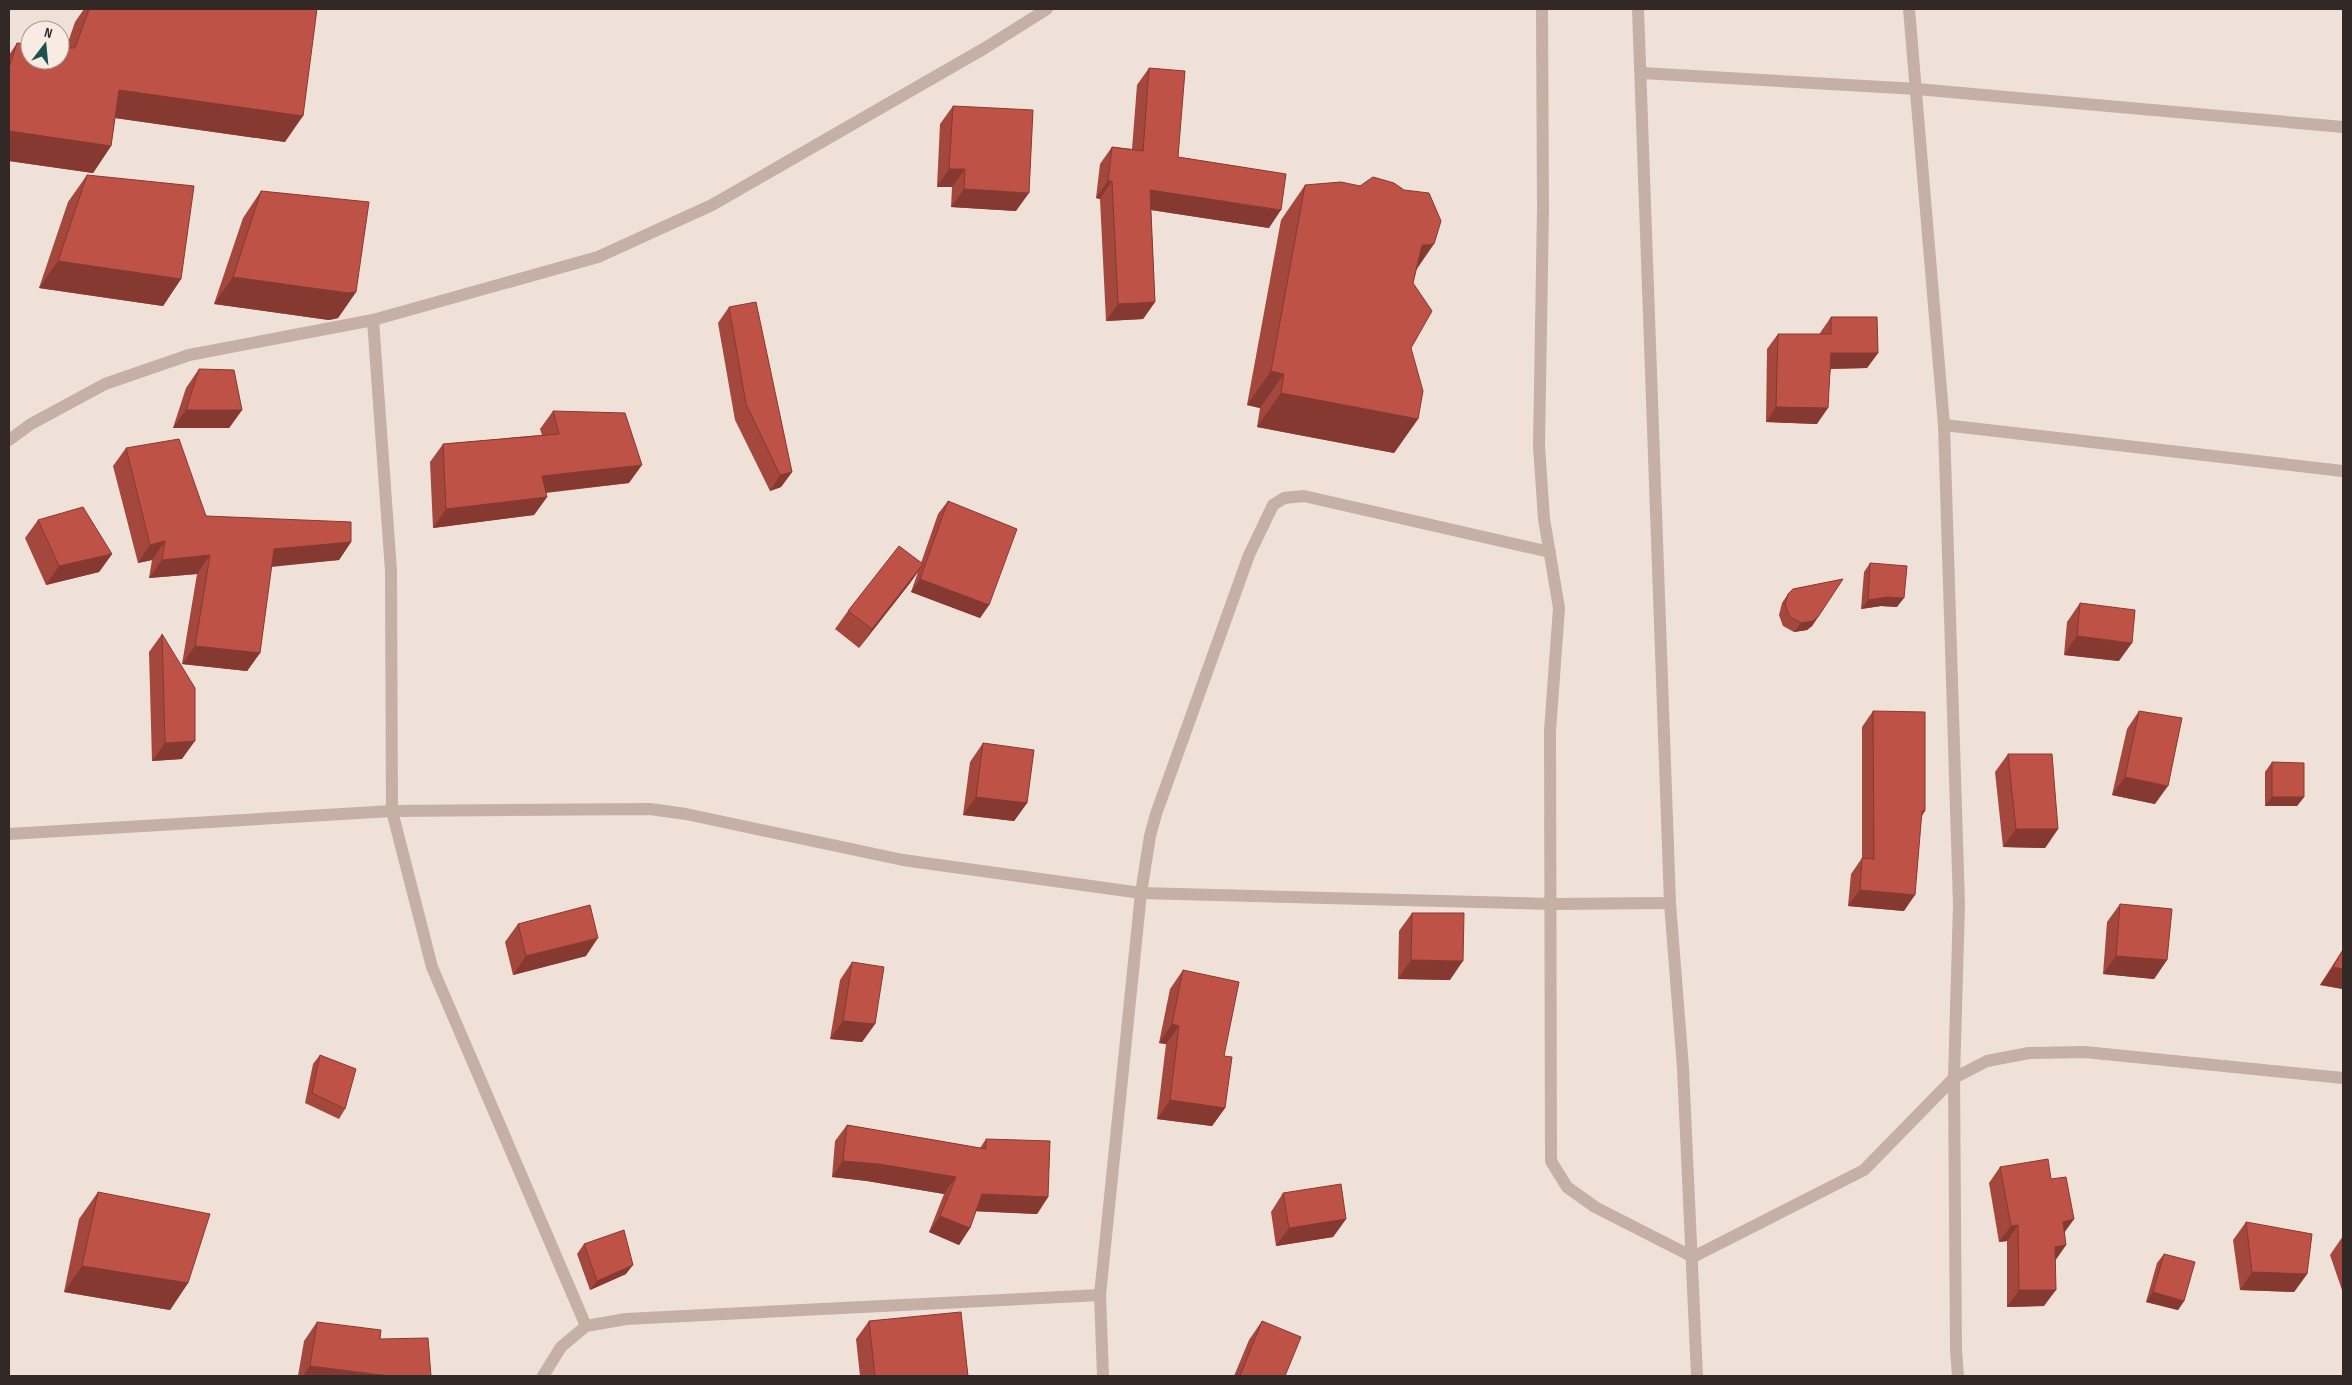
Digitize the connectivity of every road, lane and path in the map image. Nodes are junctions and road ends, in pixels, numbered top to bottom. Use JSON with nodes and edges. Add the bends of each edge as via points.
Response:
{"nodes":[{"id":1,"x":1047,"y":9,"type":"edge"},
{"id":2,"x":1542,"y":9,"type":"edge"},
{"id":3,"x":1638,"y":9,"type":"edge"},
{"id":4,"x":1909,"y":9,"type":"edge"},
{"id":5,"x":1642,"y":73,"type":"junction"},
{"id":6,"x":1917,"y":89,"type":"junction"},
{"id":7,"x":2343,"y":127,"type":"edge"},
{"id":8,"x":373,"y":320,"type":"junction"},
{"id":9,"x":1944,"y":425,"type":"junction"},
{"id":10,"x":9,"y":440,"type":"edge"},
{"id":11,"x":2343,"y":471,"type":"edge"},
{"id":12,"x":1550,"y":552,"type":"junction"},
{"id":13,"x":392,"y":811,"type":"junction"},
{"id":14,"x":9,"y":834,"type":"edge"},
{"id":15,"x":1141,"y":893,"type":"junction"},
{"id":16,"x":1670,"y":903,"type":"junction"},
{"id":17,"x":1551,"y":904,"type":"junction"},
{"id":18,"x":1954,"y":1078,"type":"junction"},
{"id":19,"x":2343,"y":1078,"type":"edge"},
{"id":20,"x":1693,"y":1257,"type":"junction"},
{"id":21,"x":1100,"y":1295,"type":"junction"},
{"id":22,"x":586,"y":1326,"type":"junction"},
{"id":23,"x":543,"y":1376,"type":"edge"},
{"id":24,"x":1103,"y":1376,"type":"edge"},
{"id":25,"x":1697,"y":1376,"type":"edge"},
{"id":26,"x":1958,"y":1376,"type":"edge"}],
"edges":[{"from":1,"to":8,"type":"street","via":[[712,205],[598,257]]},
{"from":2,"to":12,"type":"street","via":[[1544,209],[1539,446],[1544,519]]},
{"from":3,"to":5,"type":"street"},
{"from":4,"to":6,"type":"street"},
{"from":5,"to":6,"type":"street"},
{"from":5,"to":16,"type":"street"},
{"from":6,"to":7,"type":"street"},
{"from":6,"to":9,"type":"street"},
{"from":8,"to":10,"type":"street","via":[[189,354],[104,384],[31,424]]},
{"from":8,"to":13,"type":"street","via":[[391,571]]},
{"from":9,"to":11,"type":"street"},
{"from":9,"to":18,"type":"street","via":[[1959,905]]},
{"from":12,"to":15,"type":"street","via":[[1304,496],[1284,498],[1273,505],[1249,555],[1156,814]]},
{"from":12,"to":17,"type":"street","via":[[1559,608],[1550,732]]},
{"from":13,"to":14,"type":"street"},
{"from":13,"to":15,"type":"street","via":[[650,810],[696,816],[903,860]]},
{"from":13,"to":22,"type":"street","via":[[432,967]]},
{"from":15,"to":17,"type":"street"},
{"from":15,"to":21,"type":"street"},
{"from":16,"to":17,"type":"street"},
{"from":16,"to":20,"type":"street"},
{"from":17,"to":20,"type":"street","via":[[1551,1161],[1567,1187],[1595,1207]]},
{"from":18,"to":19,"type":"street","via":[[1987,1061],[2029,1053],[2085,1052]]},
{"from":18,"to":20,"type":"street","via":[[1864,1170]]},
{"from":18,"to":26,"type":"street"},
{"from":20,"to":25,"type":"street"},
{"from":21,"to":22,"type":"street","via":[[626,1319]]},
{"from":21,"to":24,"type":"street"},
{"from":22,"to":23,"type":"street","via":[[561,1347]]}]}
